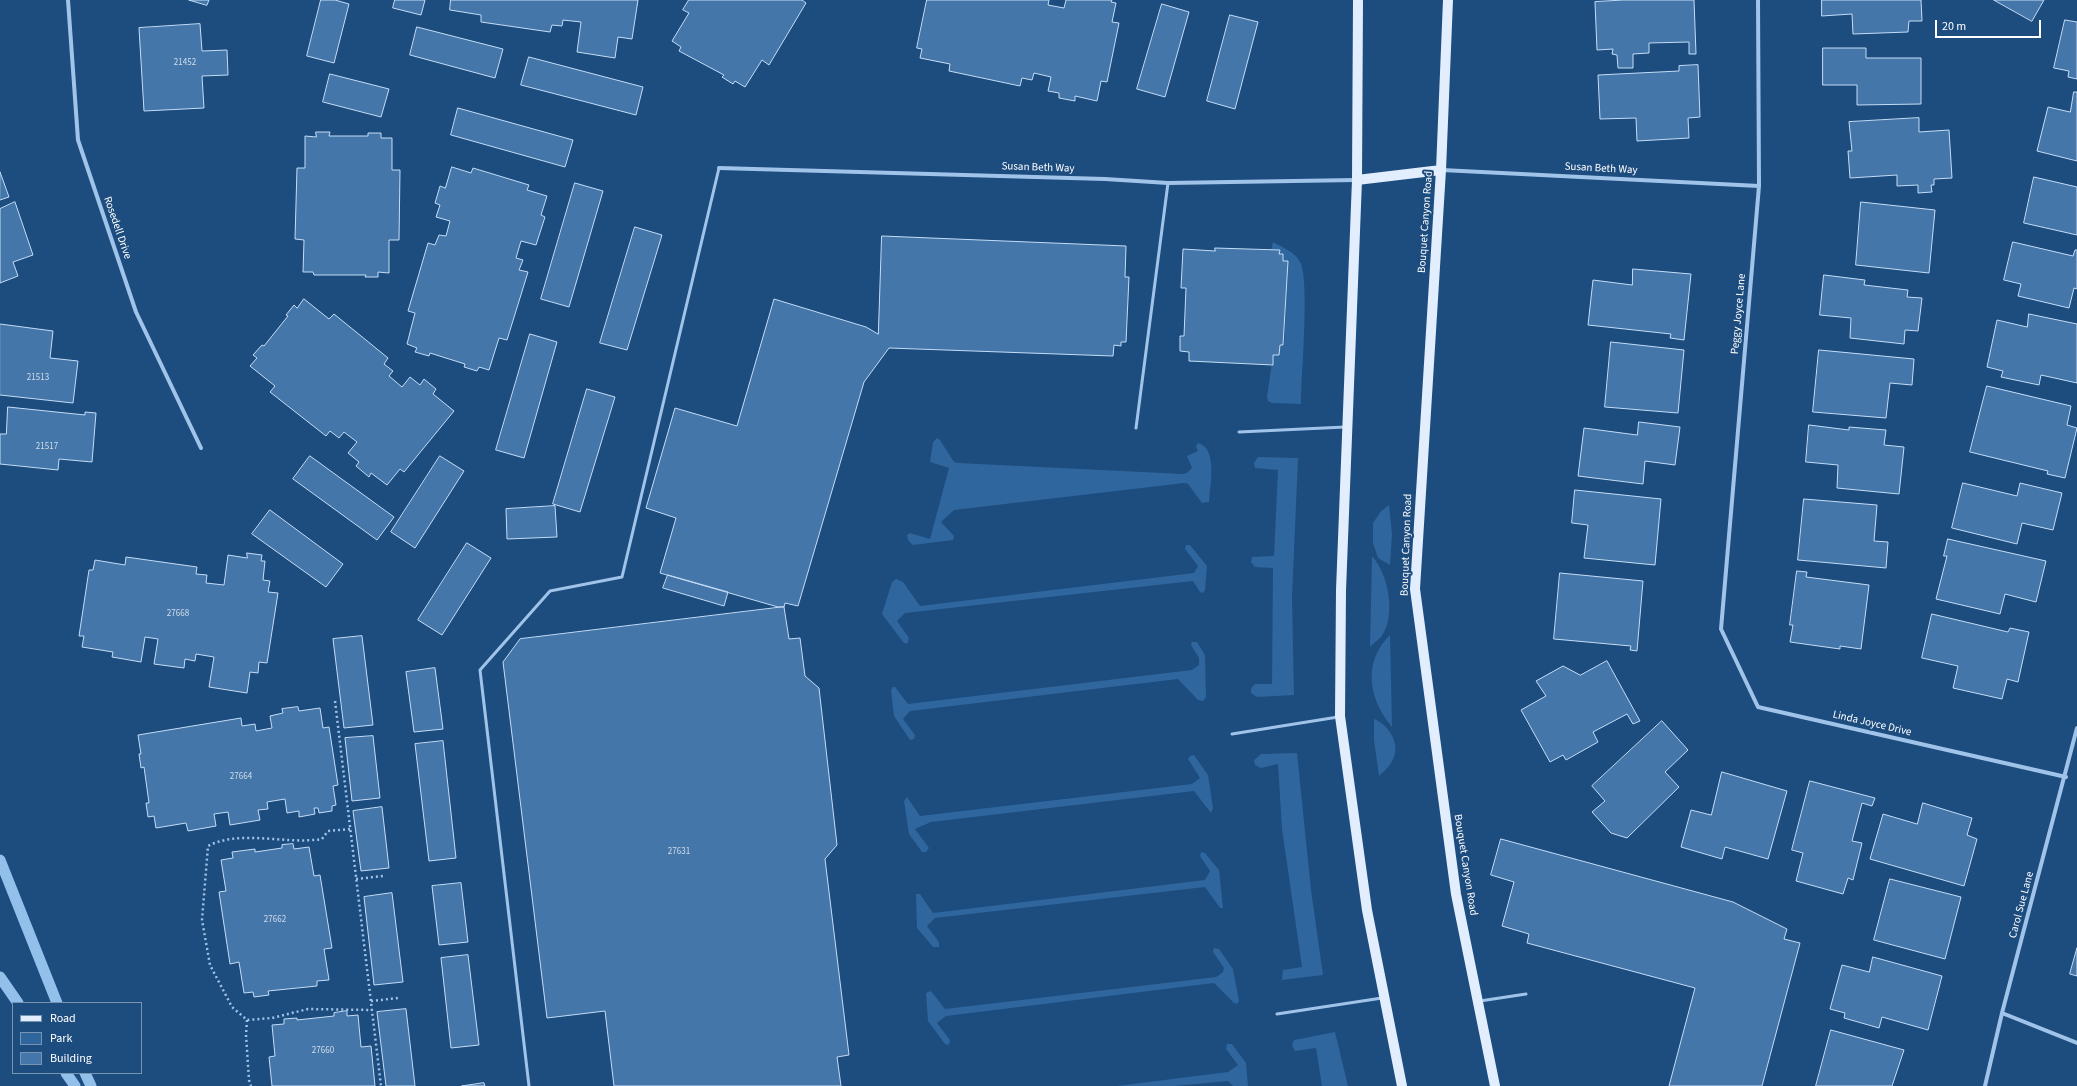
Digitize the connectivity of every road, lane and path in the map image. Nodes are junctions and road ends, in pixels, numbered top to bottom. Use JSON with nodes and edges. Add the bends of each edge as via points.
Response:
{"nodes":[{"id":1,"x":68,"y":0,"type":"edge"},
{"id":2,"x":1358,"y":0,"type":"edge"},
{"id":3,"x":1448,"y":0,"type":"edge"},
{"id":4,"x":1758,"y":0,"type":"edge"},
{"id":5,"x":719,"y":168,"type":"joint"},
{"id":6,"x":1441,"y":170,"type":"junction"},
{"id":7,"x":1357,"y":180,"type":"junction"},
{"id":8,"x":1168,"y":183,"type":"junction"},
{"id":9,"x":1759,"y":186,"type":"junction"},
{"id":10,"x":1348,"y":427,"type":"junction"},
{"id":11,"x":1136,"y":428,"type":"dead end"},
{"id":12,"x":1239,"y":432,"type":"dead end"},
{"id":13,"x":201,"y":448,"type":"dead end"},
{"id":14,"x":1721,"y":629,"type":"joint"},
{"id":15,"x":335,"y":701,"type":"dead end"},
{"id":16,"x":1340,"y":716,"type":"junction"},
{"id":17,"x":2077,"y":728,"type":"edge"},
{"id":18,"x":1232,"y":734,"type":"dead end"},
{"id":19,"x":2066,"y":777,"type":"junction"},
{"id":20,"x":350,"y":829,"type":"junction"},
{"id":21,"x":383,"y":876,"type":"dead end"},
{"id":22,"x":356,"y":878,"type":"junction"},
{"id":23,"x":1526,"y":994,"type":"dead end"},
{"id":24,"x":398,"y":998,"type":"dead end"},
{"id":25,"x":1385,"y":998,"type":"junction"},
{"id":26,"x":371,"y":1001,"type":"junction"},
{"id":27,"x":1478,"y":1001,"type":"junction"},
{"id":28,"x":372,"y":1010,"type":"junction"},
{"id":29,"x":2002,"y":1013,"type":"junction"},
{"id":30,"x":1277,"y":1014,"type":"dead end"},
{"id":31,"x":247,"y":1020,"type":"junction"},
{"id":32,"x":2077,"y":1044,"type":"edge"},
{"id":33,"x":252,"y":1086,"type":"edge"},
{"id":34,"x":381,"y":1086,"type":"edge"},
{"id":35,"x":528,"y":1086,"type":"edge"},
{"id":36,"x":1402,"y":1086,"type":"edge"},
{"id":37,"x":1495,"y":1086,"type":"edge"},
{"id":38,"x":1985,"y":1086,"type":"edge"}],
"edges":[{"from":1,"to":13,"type":"street","name":"Rosedell Drive","via":[[78,140],[136,312]]},
{"from":2,"to":7,"type":"main road"},
{"from":3,"to":6,"type":"main road","name":"Bouquet Canyon Road"},
{"from":4,"to":9,"type":"street","name":"Peggy Joyce Lane"},
{"from":5,"to":8,"type":"street","name":"Susan Beth Way"},
{"from":5,"to":35,"type":"lane","via":[[622,577],[550,591],[480,670]]},
{"from":6,"to":7,"type":"main road"},
{"from":6,"to":9,"type":"street","name":"Susan Beth Way"},
{"from":6,"to":27,"type":"main road","name":"Bouquet Canyon Road","via":[[1415,589],[1456,894]]},
{"from":7,"to":8,"type":"street","name":"Susan Beth Way"},
{"from":7,"to":10,"type":"main road"},
{"from":8,"to":11,"type":"lane"},
{"from":9,"to":14,"type":"street","name":"Peggy Joyce Lane"},
{"from":10,"to":12,"type":"lane"},
{"from":10,"to":16,"type":"main road","via":[[1340,590]]},
{"from":14,"to":19,"type":"street","name":"Linda Joyce Drive","via":[[1758,707]]},
{"from":15,"to":20,"type":"path"},
{"from":16,"to":18,"type":"lane"},
{"from":16,"to":25,"type":"main road","via":[[1367,910]]},
{"from":17,"to":19,"type":"street","name":"Carol Sue Lane"},
{"from":19,"to":29,"type":"street","name":"Carol Sue Lane"},
{"from":20,"to":22,"type":"path"},
{"from":20,"to":31,"type":"path","via":[[328,831],[322,839],[305,842],[266,838],[219,841],[208,846],[202,920],[210,965],[232,1008]]},
{"from":21,"to":22,"type":"path"},
{"from":22,"to":26,"type":"path"},
{"from":23,"to":27,"type":"lane"},
{"from":24,"to":26,"type":"path"},
{"from":25,"to":30,"type":"lane"},
{"from":25,"to":36,"type":"main road"},
{"from":26,"to":28,"type":"path"},
{"from":27,"to":37,"type":"main road","name":"Bouquet Canyon Road"},
{"from":28,"to":31,"type":"path","via":[[308,1009],[272,1018]]},
{"from":28,"to":34,"type":"path"},
{"from":29,"to":32,"type":"street"},
{"from":29,"to":38,"type":"street","name":"Carol Sue Lane"},
{"from":31,"to":33,"type":"path","via":[[248,1072]]}]}
